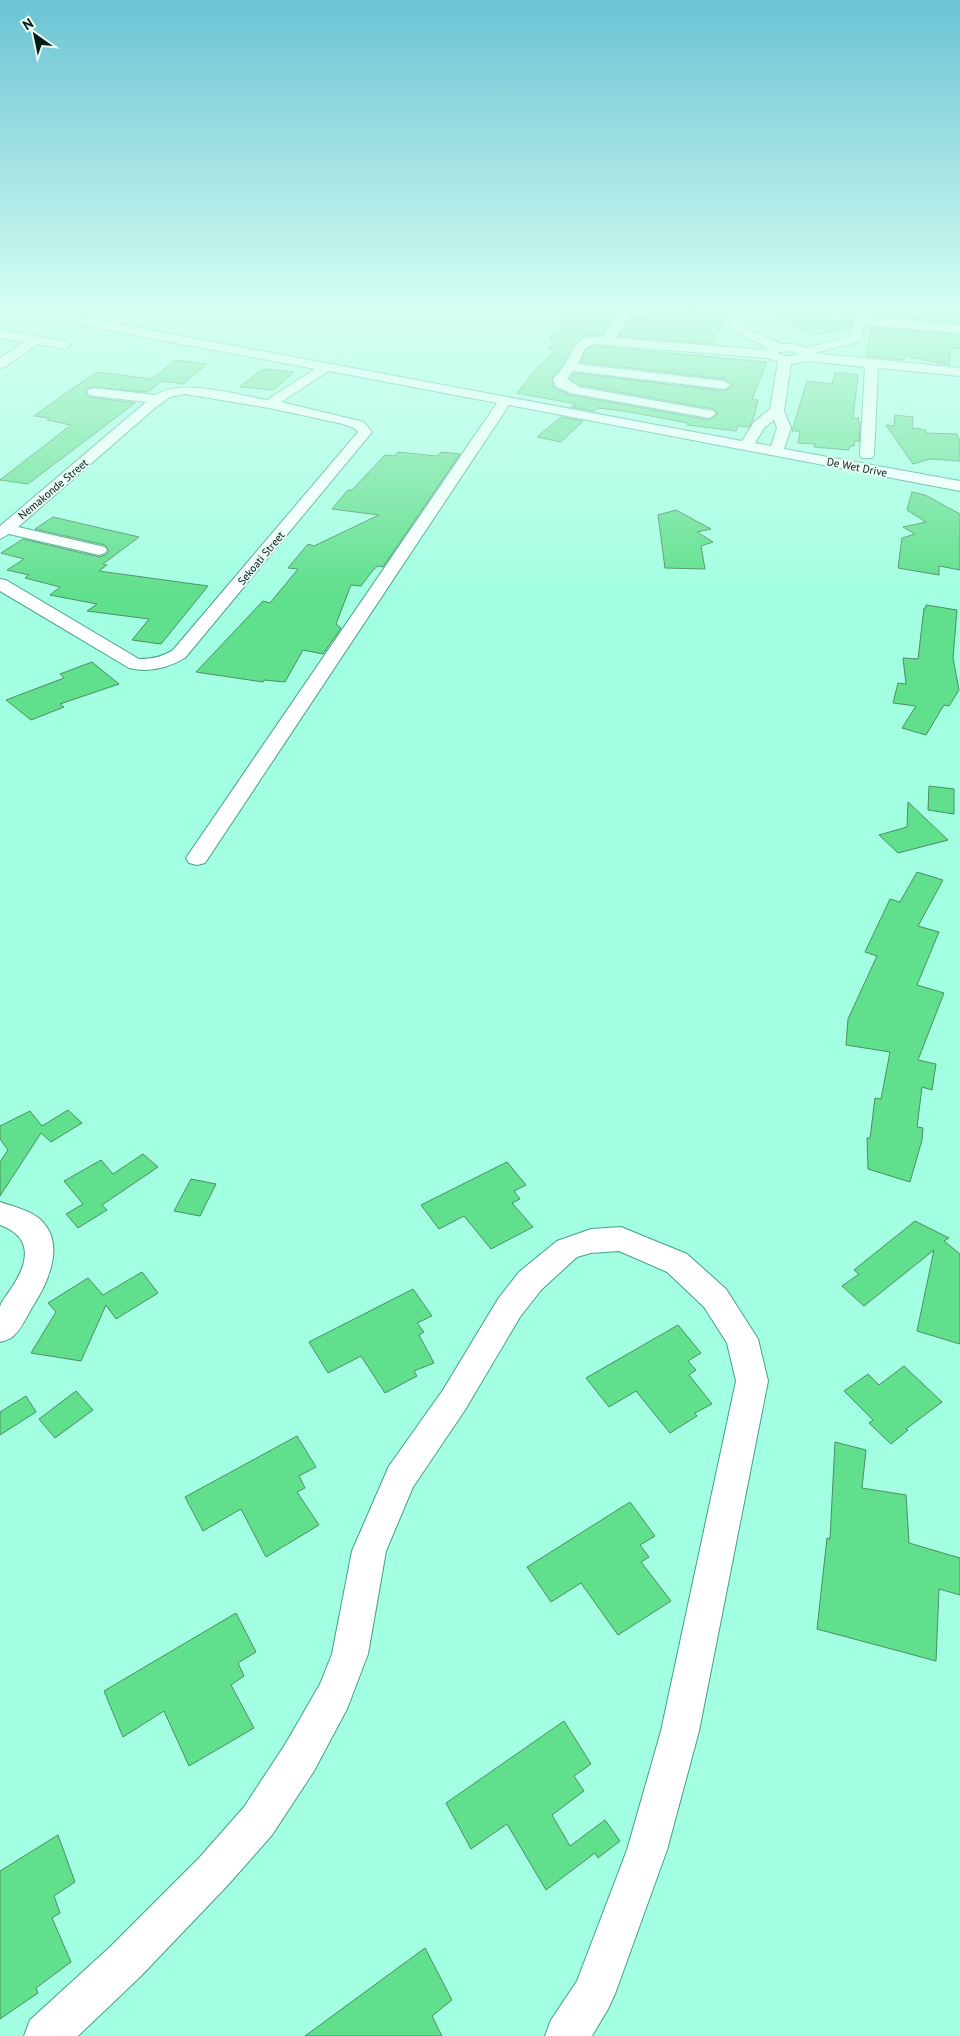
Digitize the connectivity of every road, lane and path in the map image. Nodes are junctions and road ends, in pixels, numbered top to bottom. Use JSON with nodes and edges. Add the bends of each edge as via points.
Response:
{"nodes":[{"id":1,"x":151,"y":404,"type":"edge"},
{"id":2,"x":269,"y":404,"type":"edge"},
{"id":3,"x":476,"y":404,"type":"edge"},
{"id":4,"x":658,"y":404,"type":"edge"},
{"id":5,"x":777,"y":404,"type":"edge"},
{"id":6,"x":870,"y":404,"type":"edge"},
{"id":7,"x":505,"y":411,"type":"junction"},
{"id":8,"x":777,"y":411,"type":"junction"},
{"id":9,"x":709,"y":414,"type":"dead end"},
{"id":10,"x":616,"y":422,"type":"junction"},
{"id":11,"x":601,"y":431,"type":"dead end"},
{"id":12,"x":746,"y":446,"type":"junction"},
{"id":13,"x":776,"y":452,"type":"junction"},
{"id":14,"x":867,"y":455,"type":"dead end"},
{"id":15,"x":960,"y":486,"type":"edge"},
{"id":16,"x":3,"y":531,"type":"edge"},
{"id":17,"x":99,"y":550,"type":"dead end"},
{"id":18,"x":0,"y":584,"type":"edge"},
{"id":19,"x":198,"y":858,"type":"dead end"},
{"id":20,"x":0,"y":1213,"type":"edge"},
{"id":21,"x":0,"y":1328,"type":"edge"},
{"id":22,"x":46,"y":2036,"type":"edge"},
{"id":23,"x":567,"y":2036,"type":"edge"}],
"edges":[{"from":1,"to":16,"type":"street","name":"Nemakonde Street"},
{"from":2,"to":18,"type":"street","name":"Sekoati Street","via":[[359,425],[365,432],[179,654],[156,664],[135,664]]},
{"from":3,"to":7,"type":"street","name":"De Wet Drive"},
{"from":4,"to":9,"type":"street"},
{"from":5,"to":8,"type":"street"},
{"from":6,"to":14,"type":"street"},
{"from":7,"to":10,"type":"street","name":"De Wet Drive"},
{"from":7,"to":19,"type":"street"},
{"from":8,"to":12,"type":"street","via":[[759,425]]},
{"from":8,"to":13,"type":"street","via":[[784,428]]},
{"from":10,"to":11,"type":"street"},
{"from":10,"to":12,"type":"street","name":"De Wet Drive"},
{"from":12,"to":13,"type":"street","name":"De Wet Drive"},
{"from":13,"to":15,"type":"street","name":"De Wet Drive"},
{"from":16,"to":17,"type":"street"},
{"from":20,"to":21,"type":"street","via":[[22,1221],[31,1229],[39,1241],[40,1255],[23,1298]]},
{"from":22,"to":23,"type":"street","via":[[125,1962],[213,1872],[258,1821],[300,1757],[334,1696],[350,1654],[370,1551],[401,1477],[454,1400],[509,1308],[530,1281],[567,1249],[591,1241],[621,1239],[677,1263],[716,1298],[742,1339],[752,1381],[680,1731],[647,1850],[593,1994]]}]}
